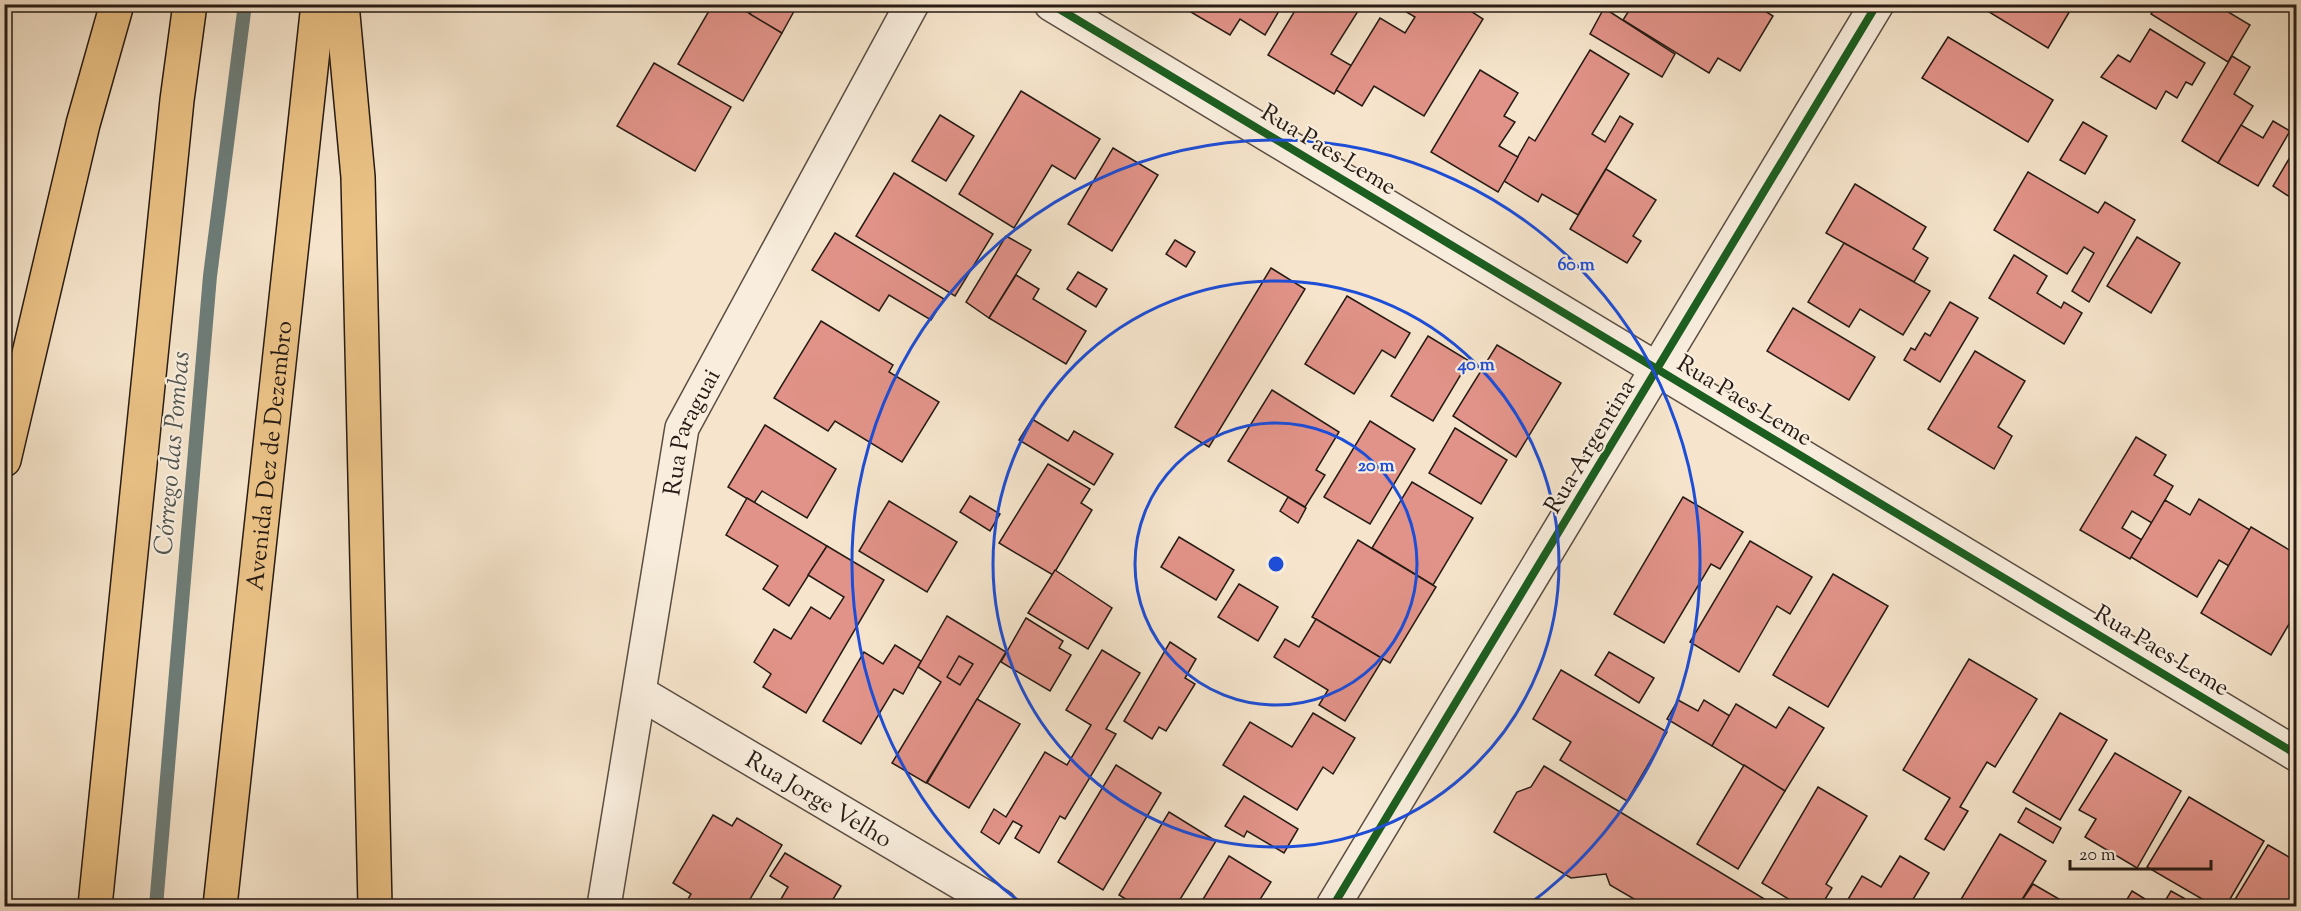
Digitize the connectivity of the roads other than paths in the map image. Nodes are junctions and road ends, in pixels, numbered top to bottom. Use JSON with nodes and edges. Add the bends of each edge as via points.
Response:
{"nodes":[{"id":1,"x":117,"y":4,"type":"edge"},
{"id":2,"x":190,"y":4,"type":"edge"},
{"id":3,"x":318,"y":4,"type":"edge"},
{"id":4,"x":342,"y":4,"type":"edge"},
{"id":5,"x":912,"y":4,"type":"edge"},
{"id":6,"x":1051,"y":4,"type":"edge"},
{"id":7,"x":1877,"y":4,"type":"edge"},
{"id":8,"x":1657,"y":370,"type":"junction"},
{"id":9,"x":4,"y":460,"type":"edge"},
{"id":10,"x":640,"y":693,"type":"junction"},
{"id":11,"x":2296,"y":754,"type":"edge"},
{"id":12,"x":95,"y":906,"type":"edge"},
{"id":13,"x":220,"y":906,"type":"edge"},
{"id":14,"x":375,"y":906,"type":"edge"},
{"id":15,"x":604,"y":906,"type":"edge"},
{"id":16,"x":1000,"y":906,"type":"edge"},
{"id":17,"x":1333,"y":906,"type":"edge"}],
"edges":[{"from":1,"to":9,"type":"highway","via":[[83,124]]},
{"from":2,"to":12,"type":"highway"},
{"from":3,"to":13,"type":"highway","name":"Avenida Dez de Dezembro"},
{"from":4,"to":14,"type":"highway","via":[[358,177]]},
{"from":5,"to":10,"type":"street","name":"Rua Paraguai","via":[[682,428]]},
{"from":6,"to":8,"type":"street","name":"Rua Paes Leme"},
{"from":7,"to":8,"type":"street","name":"Rua Argentina"},
{"from":8,"to":11,"type":"street","name":"Rua Paes Leme"},
{"from":8,"to":17,"type":"street","name":"Rua Argentina"},
{"from":10,"to":15,"type":"street","name":"Rua Paraguai"},
{"from":10,"to":16,"type":"street","name":"Rua Jorge Velho"}]}
